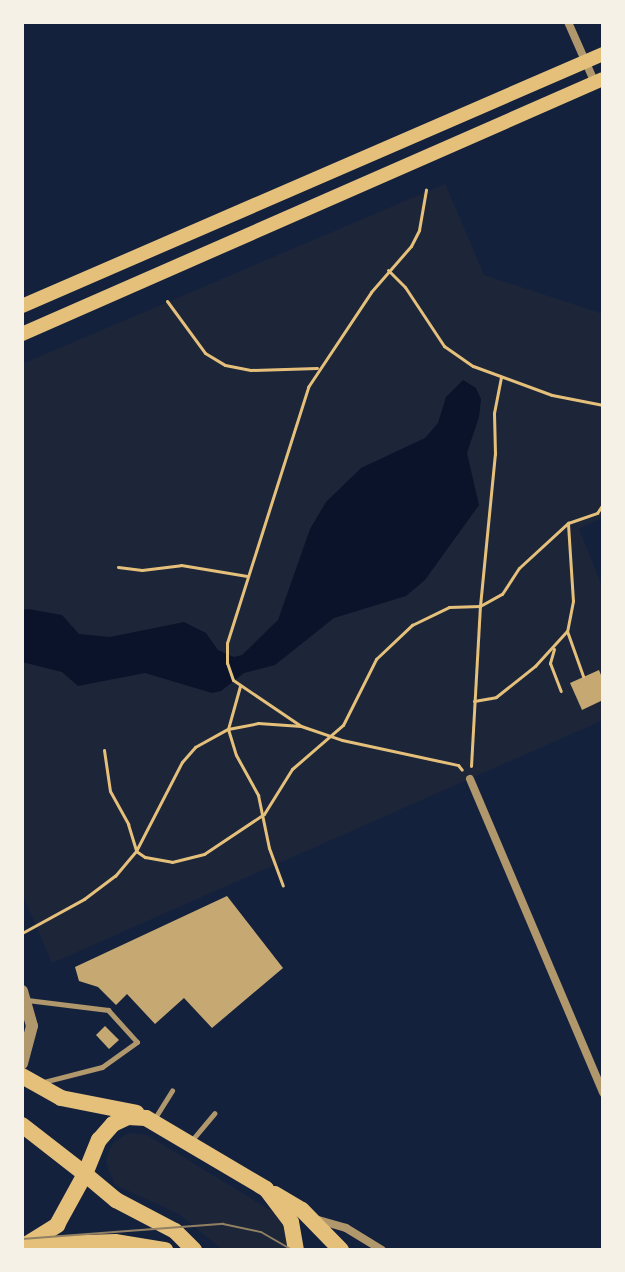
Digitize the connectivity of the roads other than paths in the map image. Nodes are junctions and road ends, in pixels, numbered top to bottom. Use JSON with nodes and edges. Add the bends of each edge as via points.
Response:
{"nodes":[{"id":1,"x":568,"y":22,"type":"edge"},
{"id":2,"x":603,"y":54,"type":"edge"},
{"id":3,"x":585,"y":62,"type":"junction"},
{"id":4,"x":599,"y":81,"type":"edge"},
{"id":5,"x":29,"y":303,"type":"edge"},
{"id":6,"x":46,"y":323,"type":"junction"},
{"id":7,"x":22,"y":334,"type":"edge"},
{"id":8,"x":470,"y":779,"type":"road end"},
{"id":9,"x":23,"y":997,"type":"edge"},
{"id":10,"x":22,"y":1064,"type":"edge"},
{"id":11,"x":24,"y":1078,"type":"edge"},
{"id":12,"x":172,"y":1090,"type":"dead end"},
{"id":13,"x":603,"y":1093,"type":"edge"},
{"id":14,"x":215,"y":1113,"type":"dead end"},
{"id":15,"x":153,"y":1122,"type":"junction"},
{"id":16,"x":22,"y":1125,"type":"edge"},
{"id":17,"x":189,"y":1143,"type":"junction"},
{"id":18,"x":85,"y":1174,"type":"junction"},
{"id":19,"x":266,"y":1189,"type":"junction"},
{"id":20,"x":310,"y":1218,"type":"junction"},
{"id":21,"x":24,"y":1244,"type":"edge"},
{"id":22,"x":165,"y":1250,"type":"edge"},
{"id":23,"x":194,"y":1250,"type":"edge"},
{"id":24,"x":296,"y":1250,"type":"edge"},
{"id":25,"x":341,"y":1250,"type":"edge"},
{"id":26,"x":382,"y":1250,"type":"edge"}],
"edges":[{"from":1,"to":3,"type":"street"},
{"from":2,"to":3,"type":"main road"},
{"from":3,"to":4,"type":"street"},
{"from":3,"to":5,"type":"main road"},
{"from":4,"to":6,"type":"main road"},
{"from":5,"to":6,"type":"main road"},
{"from":6,"to":7,"type":"main road"},
{"from":8,"to":13,"type":"street"},
{"from":9,"to":10,"type":"street","via":[[32,1031]]},
{"from":9,"to":11,"type":"lane","via":[[108,1010],[137,1042],[102,1067]]},
{"from":11,"to":15,"type":"main road","via":[[61,1098],[132,1111]]},
{"from":12,"to":15,"type":"lane"},
{"from":14,"to":17,"type":"lane"},
{"from":15,"to":17,"type":"main road"},
{"from":15,"to":18,"type":"main road","via":[[137,1116],[113,1124],[99,1140]]},
{"from":16,"to":18,"type":"main road"},
{"from":17,"to":19,"type":"main road"},
{"from":18,"to":21,"type":"main road","via":[[57,1225]]},
{"from":18,"to":23,"type":"main road","via":[[116,1200],[172,1229]]},
{"from":19,"to":20,"type":"main road"},
{"from":19,"to":24,"type":"main road","via":[[291,1222]]},
{"from":20,"to":25,"type":"main road"},
{"from":20,"to":26,"type":"street","via":[[346,1228]]},
{"from":21,"to":22,"type":"main road","via":[[115,1242]]}]}
